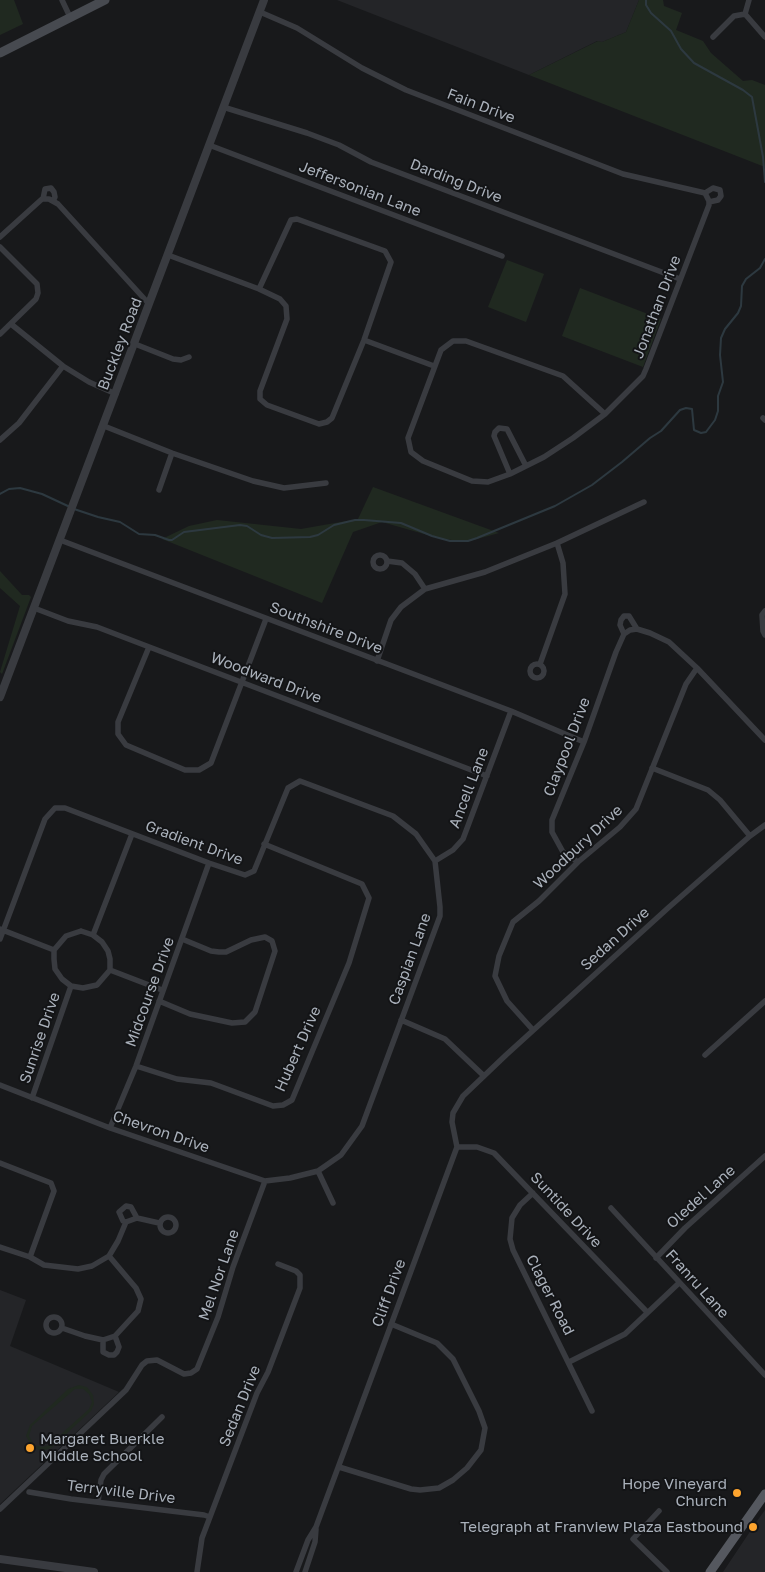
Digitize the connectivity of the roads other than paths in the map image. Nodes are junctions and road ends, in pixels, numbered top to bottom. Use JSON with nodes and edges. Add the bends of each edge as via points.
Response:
{"nodes":[{"id":1,"x":62,"y":0,"type":"edge"},
{"id":2,"x":105,"y":0,"type":"edge"},
{"id":3,"x":264,"y":0,"type":"edge"},
{"id":4,"x":749,"y":0,"type":"edge"},
{"id":5,"x":260,"y":12,"type":"junction"},
{"id":6,"x":745,"y":14,"type":"junction"},
{"id":7,"x":70,"y":17,"type":"junction"},
{"id":8,"x":713,"y":36,"type":"dead end"},
{"id":9,"x":765,"y":37,"type":"edge"},
{"id":10,"x":0,"y":53,"type":"edge"},
{"id":11,"x":223,"y":107,"type":"junction"},
{"id":12,"x":209,"y":145,"type":"junction"},
{"id":13,"x":705,"y":193,"type":"junction"},
{"id":14,"x":710,"y":202,"type":"junction"},
{"id":15,"x":0,"y":237,"type":"edge"},
{"id":16,"x":0,"y":247,"type":"edge"},
{"id":17,"x":168,"y":255,"type":"junction"},
{"id":18,"x":502,"y":256,"type":"dead end"},
{"id":19,"x":680,"y":279,"type":"junction"},
{"id":20,"x":259,"y":289,"type":"junction"},
{"id":21,"x":149,"y":304,"type":"junction"},
{"id":22,"x":11,"y":324,"type":"junction"},
{"id":23,"x":0,"y":334,"type":"edge"},
{"id":24,"x":364,"y":340,"type":"junction"},
{"id":25,"x":134,"y":344,"type":"junction"},
{"id":26,"x":189,"y":357,"type":"dead end"},
{"id":27,"x":63,"y":366,"type":"junction"},
{"id":28,"x":434,"y":366,"type":"junction"},
{"id":29,"x":116,"y":394,"type":"junction"},
{"id":30,"x":604,"y":414,"type":"junction"},
{"id":31,"x":104,"y":426,"type":"junction"},
{"id":32,"x":0,"y":440,"type":"edge"},
{"id":33,"x":172,"y":453,"type":"junction"},
{"id":34,"x":526,"y":466,"type":"junction"},
{"id":35,"x":510,"y":474,"type":"junction"},
{"id":36,"x":326,"y":482,"type":"dead end"},
{"id":37,"x":159,"y":490,"type":"dead end"},
{"id":38,"x":644,"y":502,"type":"dead end"},
{"id":39,"x":60,"y":540,"type":"junction"},
{"id":40,"x":557,"y":543,"type":"junction"},
{"id":41,"x":387,"y":561,"type":"dead end"},
{"id":42,"x":425,"y":589,"type":"junction"},
{"id":43,"x":34,"y":608,"type":"junction"},
{"id":44,"x":765,"y":611,"type":"edge"},
{"id":45,"x":266,"y":619,"type":"junction"},
{"id":46,"x":637,"y":629,"type":"junction"},
{"id":47,"x":624,"y":634,"type":"junction"},
{"id":48,"x":765,"y":635,"type":"edge"},
{"id":49,"x":149,"y":647,"type":"junction"},
{"id":50,"x":377,"y":661,"type":"junction"},
{"id":51,"x":540,"y":664,"type":"dead end"},
{"id":52,"x":697,"y":668,"type":"junction"},
{"id":53,"x":242,"y":681,"type":"junction"},
{"id":54,"x":0,"y":697,"type":"edge"},
{"id":55,"x":511,"y":711,"type":"junction"},
{"id":56,"x":765,"y":740,"type":"edge"},
{"id":57,"x":584,"y":742,"type":"junction"},
{"id":58,"x":652,"y":768,"type":"junction"},
{"id":59,"x":487,"y":776,"type":"junction"},
{"id":60,"x":300,"y":781,"type":"joint"},
{"id":61,"x":765,"y":825,"type":"edge"},
{"id":62,"x":132,"y":834,"type":"junction"},
{"id":63,"x":750,"y":836,"type":"junction"},
{"id":64,"x":264,"y":844,"type":"junction"},
{"id":65,"x":435,"y":861,"type":"junction"},
{"id":66,"x":578,"y":862,"type":"junction"},
{"id":67,"x":209,"y":863,"type":"junction"},
{"id":68,"x":1,"y":930,"type":"edge"},
{"id":69,"x":93,"y":935,"type":"junction"},
{"id":70,"x":182,"y":938,"type":"junction"},
{"id":71,"x":0,"y":939,"type":"edge"},
{"id":72,"x":54,"y":950,"type":"junction"},
{"id":73,"x":110,"y":970,"type":"junction"},
{"id":74,"x":71,"y":986,"type":"junction"},
{"id":75,"x":162,"y":990,"type":"junction"},
{"id":76,"x":159,"y":1001,"type":"junction"},
{"id":77,"x":765,"y":1001,"type":"edge"},
{"id":78,"x":401,"y":1020,"type":"junction"},
{"id":79,"x":533,"y":1030,"type":"junction"},
{"id":80,"x":705,"y":1056,"type":"dead end"},
{"id":81,"x":136,"y":1066,"type":"junction"},
{"id":82,"x":484,"y":1076,"type":"junction"},
{"id":83,"x":0,"y":1085,"type":"edge"},
{"id":84,"x":32,"y":1098,"type":"junction"},
{"id":85,"x":110,"y":1128,"type":"junction"},
{"id":86,"x":457,"y":1147,"type":"junction"},
{"id":87,"x":765,"y":1156,"type":"edge"},
{"id":88,"x":0,"y":1163,"type":"edge"},
{"id":89,"x":318,"y":1171,"type":"junction"},
{"id":90,"x":265,"y":1181,"type":"junction"},
{"id":91,"x":533,"y":1193,"type":"junction"},
{"id":92,"x":333,"y":1203,"type":"dead end"},
{"id":93,"x":611,"y":1208,"type":"dead end"},
{"id":94,"x":136,"y":1218,"type":"junction"},
{"id":95,"x":126,"y":1222,"type":"junction"},
{"id":96,"x":159,"y":1223,"type":"dead end"},
{"id":97,"x":0,"y":1247,"type":"edge"},
{"id":98,"x":109,"y":1256,"type":"junction"},
{"id":99,"x":30,"y":1257,"type":"junction"},
{"id":100,"x":656,"y":1258,"type":"junction"},
{"id":101,"x":278,"y":1264,"type":"dead end"},
{"id":102,"x":679,"y":1283,"type":"junction"},
{"id":103,"x":647,"y":1312,"type":"junction"},
{"id":104,"x":390,"y":1324,"type":"junction"},
{"id":105,"x":62,"y":1328,"type":"dead end"},
{"id":106,"x":115,"y":1336,"type":"junction"},
{"id":107,"x":103,"y":1340,"type":"junction"},
{"id":108,"x":569,"y":1362,"type":"junction"},
{"id":109,"x":765,"y":1375,"type":"edge"},
{"id":110,"x":592,"y":1411,"type":"dead end"},
{"id":111,"x":162,"y":1417,"type":"dead end"},
{"id":112,"x":339,"y":1467,"type":"junction"},
{"id":113,"x":29,"y":1492,"type":"dead end"},
{"id":114,"x":765,"y":1494,"type":"edge"},
{"id":115,"x":98,"y":1502,"type":"junction"},
{"id":116,"x":0,"y":1508,"type":"edge"},
{"id":117,"x":660,"y":1511,"type":"dead end"},
{"id":118,"x":210,"y":1517,"type":"junction"},
{"id":119,"x":316,"y":1526,"type":"junction"},
{"id":120,"x":0,"y":1560,"type":"edge"},
{"id":121,"x":94,"y":1572,"type":"edge"},
{"id":122,"x":197,"y":1572,"type":"edge"},
{"id":123,"x":296,"y":1572,"type":"edge"},
{"id":124,"x":305,"y":1572,"type":"edge"},
{"id":125,"x":667,"y":1572,"type":"edge"},
{"id":126,"x":710,"y":1572,"type":"edge"}],
"edges":[{"from":1,"to":7,"type":"street"},
{"from":2,"to":7,"type":"main road"},
{"from":3,"to":5,"type":"street","name":"Buckley Road"},
{"from":4,"to":6,"type":"street"},
{"from":5,"to":11,"type":"street","name":"Buckley Road"},
{"from":5,"to":13,"type":"street","name":"Fain Drive","via":[[297,28],[362,68],[406,90],[623,174]]},
{"from":6,"to":8,"type":"street","via":[[734,16]]},
{"from":6,"to":9,"type":"street"},
{"from":7,"to":10,"type":"main road"},
{"from":11,"to":12,"type":"street","name":"Buckley Road"},
{"from":11,"to":19,"type":"street","name":"Darding Drive","via":[[339,145],[371,162]]},
{"from":12,"to":17,"type":"street","name":"Buckley Road"},
{"from":12,"to":18,"type":"street","name":"Jeffersonian Lane"},
{"from":13,"to":14,"type":"street"},
{"from":13,"to":14,"type":"street","name":"Jonathan Drive","via":[[712,188],[720,190],[718,200]]},
{"from":14,"to":19,"type":"street","name":"Jonathan Drive"},
{"from":15,"to":21,"type":"street","via":[[48,199],[58,204]]},
{"from":16,"to":22,"type":"street","via":[[37,284],[36,299]]},
{"from":17,"to":20,"type":"street"},
{"from":17,"to":21,"type":"street","name":"Buckley Road"},
{"from":19,"to":30,"type":"street","name":"Jonathan Drive","via":[[643,376]]},
{"from":20,"to":24,"type":"street","via":[[291,220],[297,219],[385,251],[391,262]]},
{"from":20,"to":24,"type":"street","via":[[280,300],[287,313],[260,391],[260,399],[266,405],[319,424],[327,422],[332,418]]},
{"from":21,"to":25,"type":"street","name":"Buckley Road"},
{"from":22,"to":23,"type":"street"},
{"from":22,"to":27,"type":"street"},
{"from":24,"to":28,"type":"street"},
{"from":25,"to":26,"type":"street","via":[[173,359]]},
{"from":25,"to":29,"type":"street","name":"Buckley Road"},
{"from":27,"to":29,"type":"street"},
{"from":27,"to":32,"type":"street","via":[[19,423]]},
{"from":28,"to":30,"type":"street","name":"Jonathan Drive","via":[[441,350],[453,341],[466,341],[562,376]]},
{"from":28,"to":35,"type":"street","name":"Jonathan Drive","via":[[408,438],[411,452],[423,462],[472,481],[488,482]]},
{"from":29,"to":31,"type":"street","name":"Buckley Road"},
{"from":30,"to":34,"type":"street","name":"Jonathan Drive","via":[[559,448]]},
{"from":31,"to":33,"type":"street"},
{"from":31,"to":39,"type":"street","name":"Buckley Road"},
{"from":33,"to":36,"type":"street","via":[[253,481],[284,488]]},
{"from":33,"to":37,"type":"street"},
{"from":34,"to":35,"type":"street","name":"Jonathan Drive"},
{"from":34,"to":35,"type":"street","via":[[507,429],[499,428],[494,436]]},
{"from":38,"to":40,"type":"street"},
{"from":39,"to":43,"type":"street","name":"Buckley Road"},
{"from":39,"to":45,"type":"street","name":"Southshire Drive"},
{"from":40,"to":42,"type":"street","via":[[485,572]]},
{"from":40,"to":51,"type":"street","via":[[563,563],[565,594]]},
{"from":41,"to":42,"type":"street","via":[[402,563]]},
{"from":42,"to":50,"type":"street","via":[[401,607],[391,620]]},
{"from":43,"to":49,"type":"street","name":"Woodward Drive"},
{"from":43,"to":54,"type":"street","name":"Buckley Road"},
{"from":44,"to":48,"type":"street","via":[[762,615]]},
{"from":45,"to":50,"type":"street","name":"Southshire Drive"},
{"from":45,"to":53,"type":"street"},
{"from":46,"to":47,"type":"street"},
{"from":46,"to":47,"type":"street","name":"Claypool Drive","via":[[630,616],[624,616],[620,625]]},
{"from":46,"to":52,"type":"street","name":"Claypool Drive","via":[[669,642]]},
{"from":47,"to":57,"type":"street","name":"Claypool Drive"},
{"from":49,"to":53,"type":"street","name":"Woodward Drive"},
{"from":49,"to":53,"type":"street","via":[[118,722],[118,734],[126,745],[185,770],[199,770],[211,762]]},
{"from":50,"to":55,"type":"street","name":"Southshire Drive"},
{"from":52,"to":56,"type":"street","name":"Claypool Drive"},
{"from":52,"to":58,"type":"street","name":"Woodbury Drive","via":[[686,684]]},
{"from":53,"to":59,"type":"street","name":"Woodward Drive"},
{"from":55,"to":57,"type":"street","name":"Southshire Drive"},
{"from":55,"to":59,"type":"street","name":"Ancell Lane"},
{"from":57,"to":66,"type":"street","name":"Claypool Drive","via":[[551,826],[563,852]]},
{"from":58,"to":63,"type":"street","via":[[708,790]]},
{"from":58,"to":66,"type":"street","name":"Woodbury Drive","via":[[636,809]]},
{"from":59,"to":65,"type":"street","name":"Ancell Lane","via":[[463,839]]},
{"from":60,"to":64,"type":"street","name":"Gradient Drive","via":[[288,788]]},
{"from":60,"to":65,"type":"street","name":"Caspian Lane","via":[[393,816],[416,834]]},
{"from":61,"to":63,"type":"street","name":"Sedan Drive"},
{"from":62,"to":67,"type":"street","name":"Gradient Drive"},
{"from":62,"to":68,"type":"street","name":"Gradient Drive","via":[[65,808],[55,808],[45,819]]},
{"from":62,"to":69,"type":"street"},
{"from":63,"to":79,"type":"street","name":"Sedan Drive"},
{"from":64,"to":67,"type":"street","name":"Gradient Drive","via":[[250,874]]},
{"from":64,"to":81,"type":"street","name":"Hubert Drive","via":[[362,884],[368,898],[350,963],[292,1100],[273,1106],[211,1083],[177,1079]]},
{"from":65,"to":78,"type":"street","name":"Caspian Lane","via":[[440,916]]},
{"from":66,"to":79,"type":"street","name":"Woodbury Drive","via":[[513,922],[497,962],[495,976],[507,1001]]},
{"from":67,"to":70,"type":"street","name":"Midcourse Drive"},
{"from":68,"to":71,"type":"street"},
{"from":68,"to":72,"type":"street"},
{"from":69,"to":72,"type":"street","via":[[81,932],[66,936]]},
{"from":69,"to":73,"type":"street","via":[[108,951]]},
{"from":70,"to":75,"type":"street","name":"Midcourse Drive"},
{"from":70,"to":76,"type":"street","via":[[211,952],[226,952],[265,937],[272,941],[276,951],[255,1012],[245,1022],[232,1024],[190,1014]]},
{"from":72,"to":74,"type":"street","via":[[55,969]]},
{"from":73,"to":74,"type":"street","via":[[97,985]]},
{"from":73,"to":75,"type":"street"},
{"from":74,"to":84,"type":"street","name":"Sunrise Drive"},
{"from":75,"to":76,"type":"street","name":"Midcourse Drive"},
{"from":76,"to":81,"type":"street","name":"Midcourse Drive"},
{"from":77,"to":80,"type":"street"},
{"from":78,"to":82,"type":"street","via":[[445,1039]]},
{"from":78,"to":89,"type":"street","name":"Caspian Lane","via":[[362,1126],[341,1155]]},
{"from":79,"to":82,"type":"street","name":"Sedan Drive"},
{"from":81,"to":85,"type":"street","name":"Midcourse Drive"},
{"from":82,"to":86,"type":"street","via":[[463,1096],[453,1113]]},
{"from":83,"to":84,"type":"street","name":"Chevron Drive"},
{"from":84,"to":85,"type":"street","name":"Chevron Drive"},
{"from":85,"to":90,"type":"street","name":"Chevron Drive"},
{"from":86,"to":91,"type":"street","name":"Suntide Drive","via":[[477,1147],[494,1152]]},
{"from":86,"to":104,"type":"street","name":"Cliff Drive"},
{"from":87,"to":100,"type":"street","name":"Oledel Lane","via":[[684,1228]]},
{"from":88,"to":99,"type":"street","via":[[51,1184],[54,1191]]},
{"from":89,"to":90,"type":"street","name":"Chevron Drive"},
{"from":89,"to":92,"type":"street"},
{"from":90,"to":116,"type":"street","name":"Mel Nor Lane","via":[[197,1369],[184,1374],[157,1360],[142,1365],[126,1390]]},
{"from":91,"to":103,"type":"street","name":"Suntide Drive"},
{"from":91,"to":108,"type":"street","name":"Clager Road","via":[[512,1218],[510,1239]]},
{"from":93,"to":100,"type":"street","name":"Franru Lane"},
{"from":94,"to":95,"type":"street"},
{"from":94,"to":95,"type":"street","via":[[131,1207],[126,1206],[119,1212]]},
{"from":94,"to":96,"type":"street"},
{"from":95,"to":98,"type":"street"},
{"from":97,"to":99,"type":"street"},
{"from":98,"to":99,"type":"street","via":[[92,1266],[78,1269],[44,1265]]},
{"from":98,"to":106,"type":"street","via":[[136,1288],[140,1300],[138,1311]]},
{"from":100,"to":102,"type":"street","name":"Franru Lane"},
{"from":101,"to":118,"type":"street","name":"Sedan Drive","via":[[296,1271],[300,1276],[300,1288]]},
{"from":102,"to":103,"type":"street"},
{"from":102,"to":109,"type":"street","name":"Franru Lane"},
{"from":103,"to":108,"type":"street","via":[[624,1334]]},
{"from":104,"to":112,"type":"street","name":"Cliff Drive"},
{"from":104,"to":112,"type":"street","via":[[437,1343],[453,1359],[485,1428],[481,1450],[467,1468],[439,1488],[420,1490],[396,1486]]},
{"from":105,"to":107,"type":"street"},
{"from":106,"to":107,"type":"street"},
{"from":106,"to":107,"type":"street","via":[[119,1347],[114,1355],[103,1352]]},
{"from":108,"to":110,"type":"street","name":"Clager Road"},
{"from":111,"to":115,"type":"street","via":[[104,1474]]},
{"from":112,"to":119,"type":"street","name":"Cliff Drive"},
{"from":113,"to":115,"type":"street","name":"Terryville Drive"},
{"from":114,"to":126,"type":"main road"},
{"from":115,"to":118,"type":"street","name":"Terryville Drive"},
{"from":117,"to":125,"type":"street","via":[[634,1539]]},
{"from":118,"to":122,"type":"street","name":"Sedan Drive","via":[[200,1546]]},
{"from":119,"to":123,"type":"street","name":"Cliff Drive"},
{"from":119,"to":124,"type":"street","name":"Cliff Drive","via":[[315,1542]]},
{"from":120,"to":121,"type":"street"}]}
